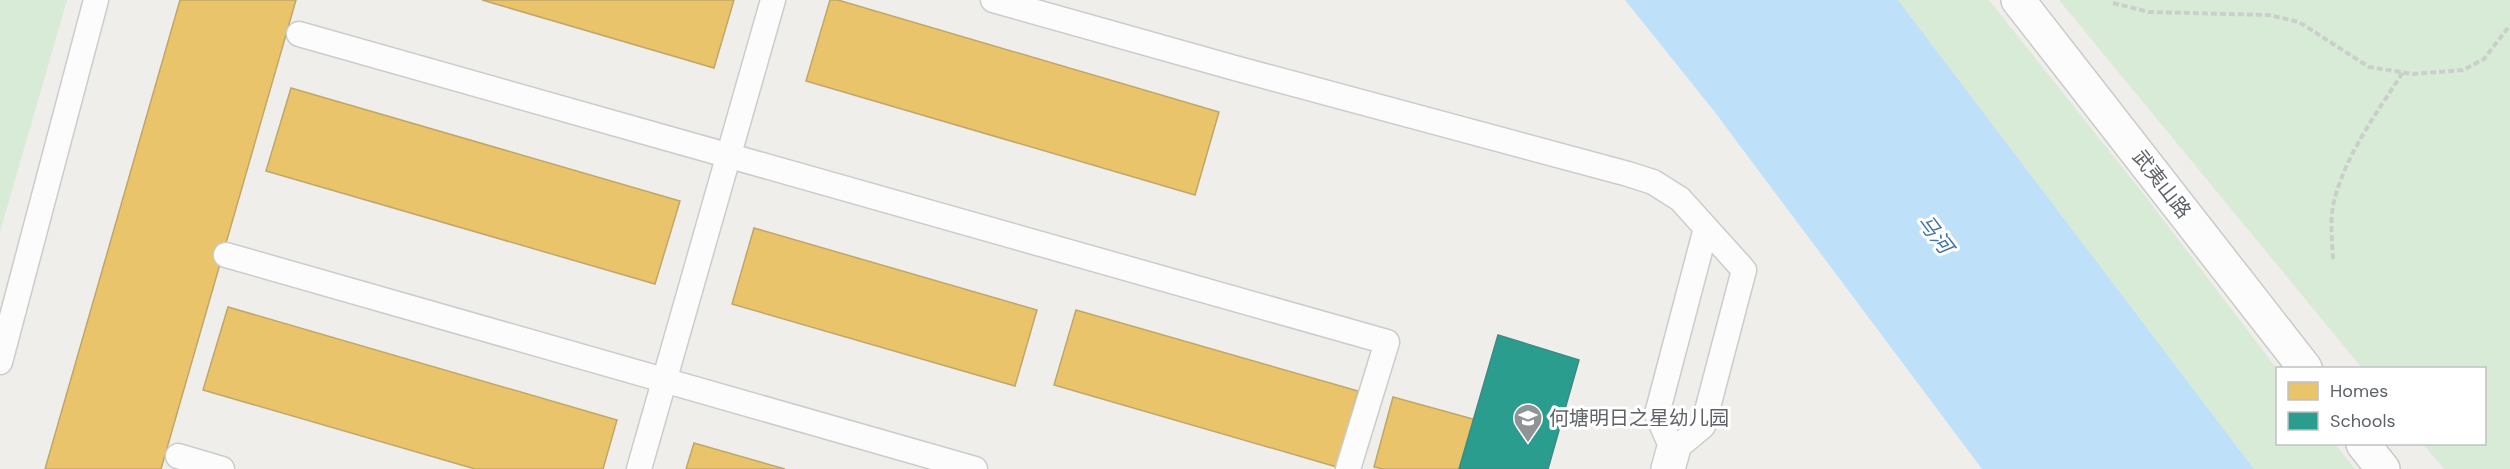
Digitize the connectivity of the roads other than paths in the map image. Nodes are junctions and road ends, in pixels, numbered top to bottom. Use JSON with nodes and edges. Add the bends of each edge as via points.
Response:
{"nodes":[{"id":1,"x":96,"y":0,"type":"edge"},
{"id":2,"x":773,"y":0,"type":"edge"},
{"id":3,"x":993,"y":0,"type":"edge"},
{"id":4,"x":2018,"y":0,"type":"edge"},
{"id":5,"x":299,"y":34,"type":"dead end"},
{"id":6,"x":728,"y":156,"type":"junction"},
{"id":7,"x":1706,"y":228,"type":"junction"},
{"id":8,"x":226,"y":255,"type":"dead end"},
{"id":9,"x":0,"y":362,"type":"edge"},
{"id":10,"x":2303,"y":367,"type":"edge"},
{"id":11,"x":664,"y":381,"type":"junction"},
{"id":12,"x":2365,"y":445,"type":"edge"},
{"id":13,"x":178,"y":456,"type":"dead end"},
{"id":14,"x":1670,"y":460,"type":"edge"},
{"id":15,"x":222,"y":469,"type":"edge"},
{"id":16,"x":639,"y":469,"type":"edge"},
{"id":17,"x":975,"y":469,"type":"edge"},
{"id":18,"x":1348,"y":469,"type":"edge"},
{"id":19,"x":2383,"y":469,"type":"edge"}],
"edges":[{"from":1,"to":9,"type":"lane"},
{"from":2,"to":6,"type":"lane"},
{"from":3,"to":7,"type":"lane","via":[[1628,174],[1653,182],[1680,199]]},
{"from":4,"to":10,"type":"street","name":"武夷山路"},
{"from":5,"to":6,"type":"lane"},
{"from":6,"to":11,"type":"lane"},
{"from":6,"to":18,"type":"lane","via":[[1387,342]]},
{"from":7,"to":14,"type":"lane","via":[[1657,414]]},
{"from":7,"to":14,"type":"lane","via":[[1744,270],[1703,426]]},
{"from":8,"to":11,"type":"lane"},
{"from":11,"to":16,"type":"lane"},
{"from":11,"to":17,"type":"lane"},
{"from":12,"to":19,"type":"street"},
{"from":13,"to":15,"type":"lane"}]}
